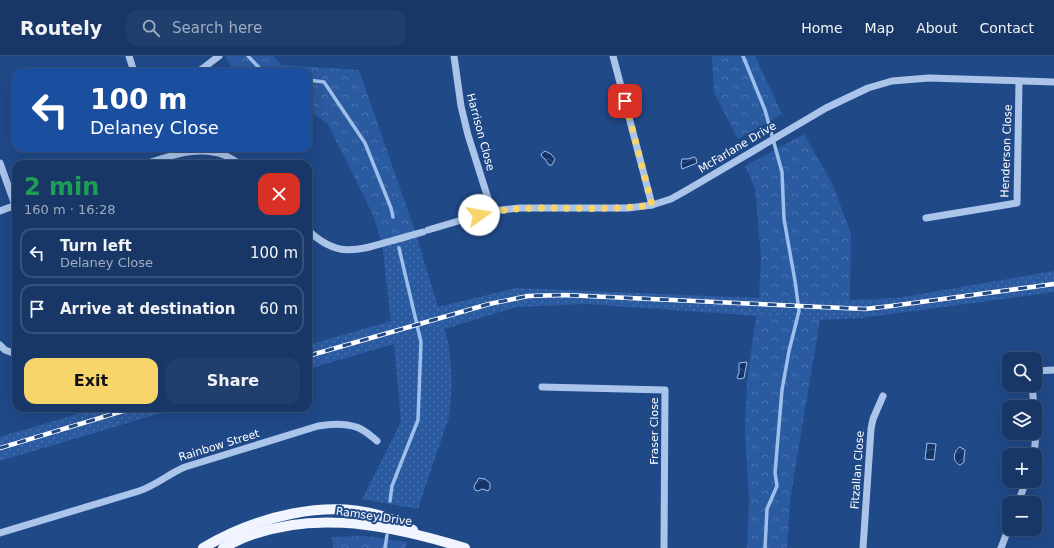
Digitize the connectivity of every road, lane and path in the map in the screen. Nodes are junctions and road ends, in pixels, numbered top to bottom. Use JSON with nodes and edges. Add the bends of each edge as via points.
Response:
{"nodes":[{"id":1,"x":129,"y":56,"type":"edge"},
{"id":2,"x":219,"y":56,"type":"edge"},
{"id":3,"x":454,"y":56,"type":"edge"},
{"id":4,"x":613,"y":56,"type":"edge"},
{"id":5,"x":133,"y":68,"type":"edge"},
{"id":6,"x":203,"y":68,"type":"edge"},
{"id":7,"x":1019,"y":81,"type":"junction"},
{"id":8,"x":1054,"y":82,"type":"edge"},
{"id":9,"x":173,"y":152,"type":"edge"},
{"id":10,"x":210,"y":152,"type":"edge"},
{"id":11,"x":154,"y":160,"type":"edge"},
{"id":12,"x":232,"y":160,"type":"edge"},
{"id":13,"x":0,"y":163,"type":"edge"},
{"id":14,"x":12,"y":197,"type":"edge"},
{"id":15,"x":652,"y":205,"type":"junction"},
{"id":16,"x":12,"y":206,"type":"edge"},
{"id":17,"x":0,"y":211,"type":"edge"},
{"id":18,"x":492,"y":212,"type":"junction"},
{"id":19,"x":926,"y":218,"type":"dead end"},
{"id":20,"x":312,"y":233,"type":"edge"},
{"id":21,"x":0,"y":345,"type":"edge"},
{"id":22,"x":12,"y":353,"type":"edge"},
{"id":23,"x":1054,"y":370,"type":"edge"},
{"id":24,"x":1042,"y":371,"type":"edge"},
{"id":25,"x":542,"y":387,"type":"dead end"},
{"id":26,"x":883,"y":396,"type":"dead end"},
{"id":27,"x":377,"y":441,"type":"dead end"},
{"id":28,"x":0,"y":533,"type":"edge"},
{"id":29,"x":1006,"y":536,"type":"edge"},
{"id":30,"x":429,"y":537,"type":"junction"},
{"id":31,"x":204,"y":548,"type":"edge"},
{"id":32,"x":223,"y":548,"type":"edge"},
{"id":33,"x":465,"y":548,"type":"edge"},
{"id":34,"x":664,"y":548,"type":"edge"},
{"id":35,"x":863,"y":548,"type":"edge"},
{"id":36,"x":1001,"y":548,"type":"edge"}],
"edges":[{"from":1,"to":5,"type":"street"},
{"from":2,"to":6,"type":"street"},
{"from":3,"to":18,"type":"street","name":"Harrison Close","via":[[461,106]]},
{"from":4,"to":15,"type":"street"},
{"from":7,"to":8,"type":"street","name":"McFarlane Drive"},
{"from":7,"to":15,"type":"street","name":"McFarlane Drive","via":[[929,78],[892,81],[868,88],[826,108],[671,199]]},
{"from":7,"to":19,"type":"street","name":"Henderson Close","via":[[1017,203]]},
{"from":9,"to":11,"type":"street"},
{"from":10,"to":12,"type":"street"},
{"from":13,"to":14,"type":"street"},
{"from":15,"to":18,"type":"street","name":"McFarlane Drive","via":[[628,208],[519,208]]},
{"from":16,"to":17,"type":"street"},
{"from":18,"to":20,"type":"street","name":"McFarlane Drive","via":[[358,250],[333,247]]},
{"from":21,"to":22,"type":"street"},
{"from":23,"to":24,"type":"street"},
{"from":25,"to":34,"type":"street","name":"Fraser Close","via":[[665,390]]},
{"from":26,"to":35,"type":"street","name":"Fitzallan Close","via":[[871,429]]},
{"from":27,"to":28,"type":"street","name":"Rainbow Street","via":[[356,427],[335,424],[318,426],[185,467],[138,491]]},
{"from":29,"to":36,"type":"street"},
{"from":30,"to":31,"type":"main road","name":"Ramsey Drive","via":[[388,518],[367,513],[329,510],[266,520],[234,532]]},
{"from":30,"to":32,"type":"main road","name":"Ramsey Drive","via":[[364,524],[322,521],[286,526],[249,536]]},
{"from":30,"to":33,"type":"main road","name":"Ramsey Drive"}]}
